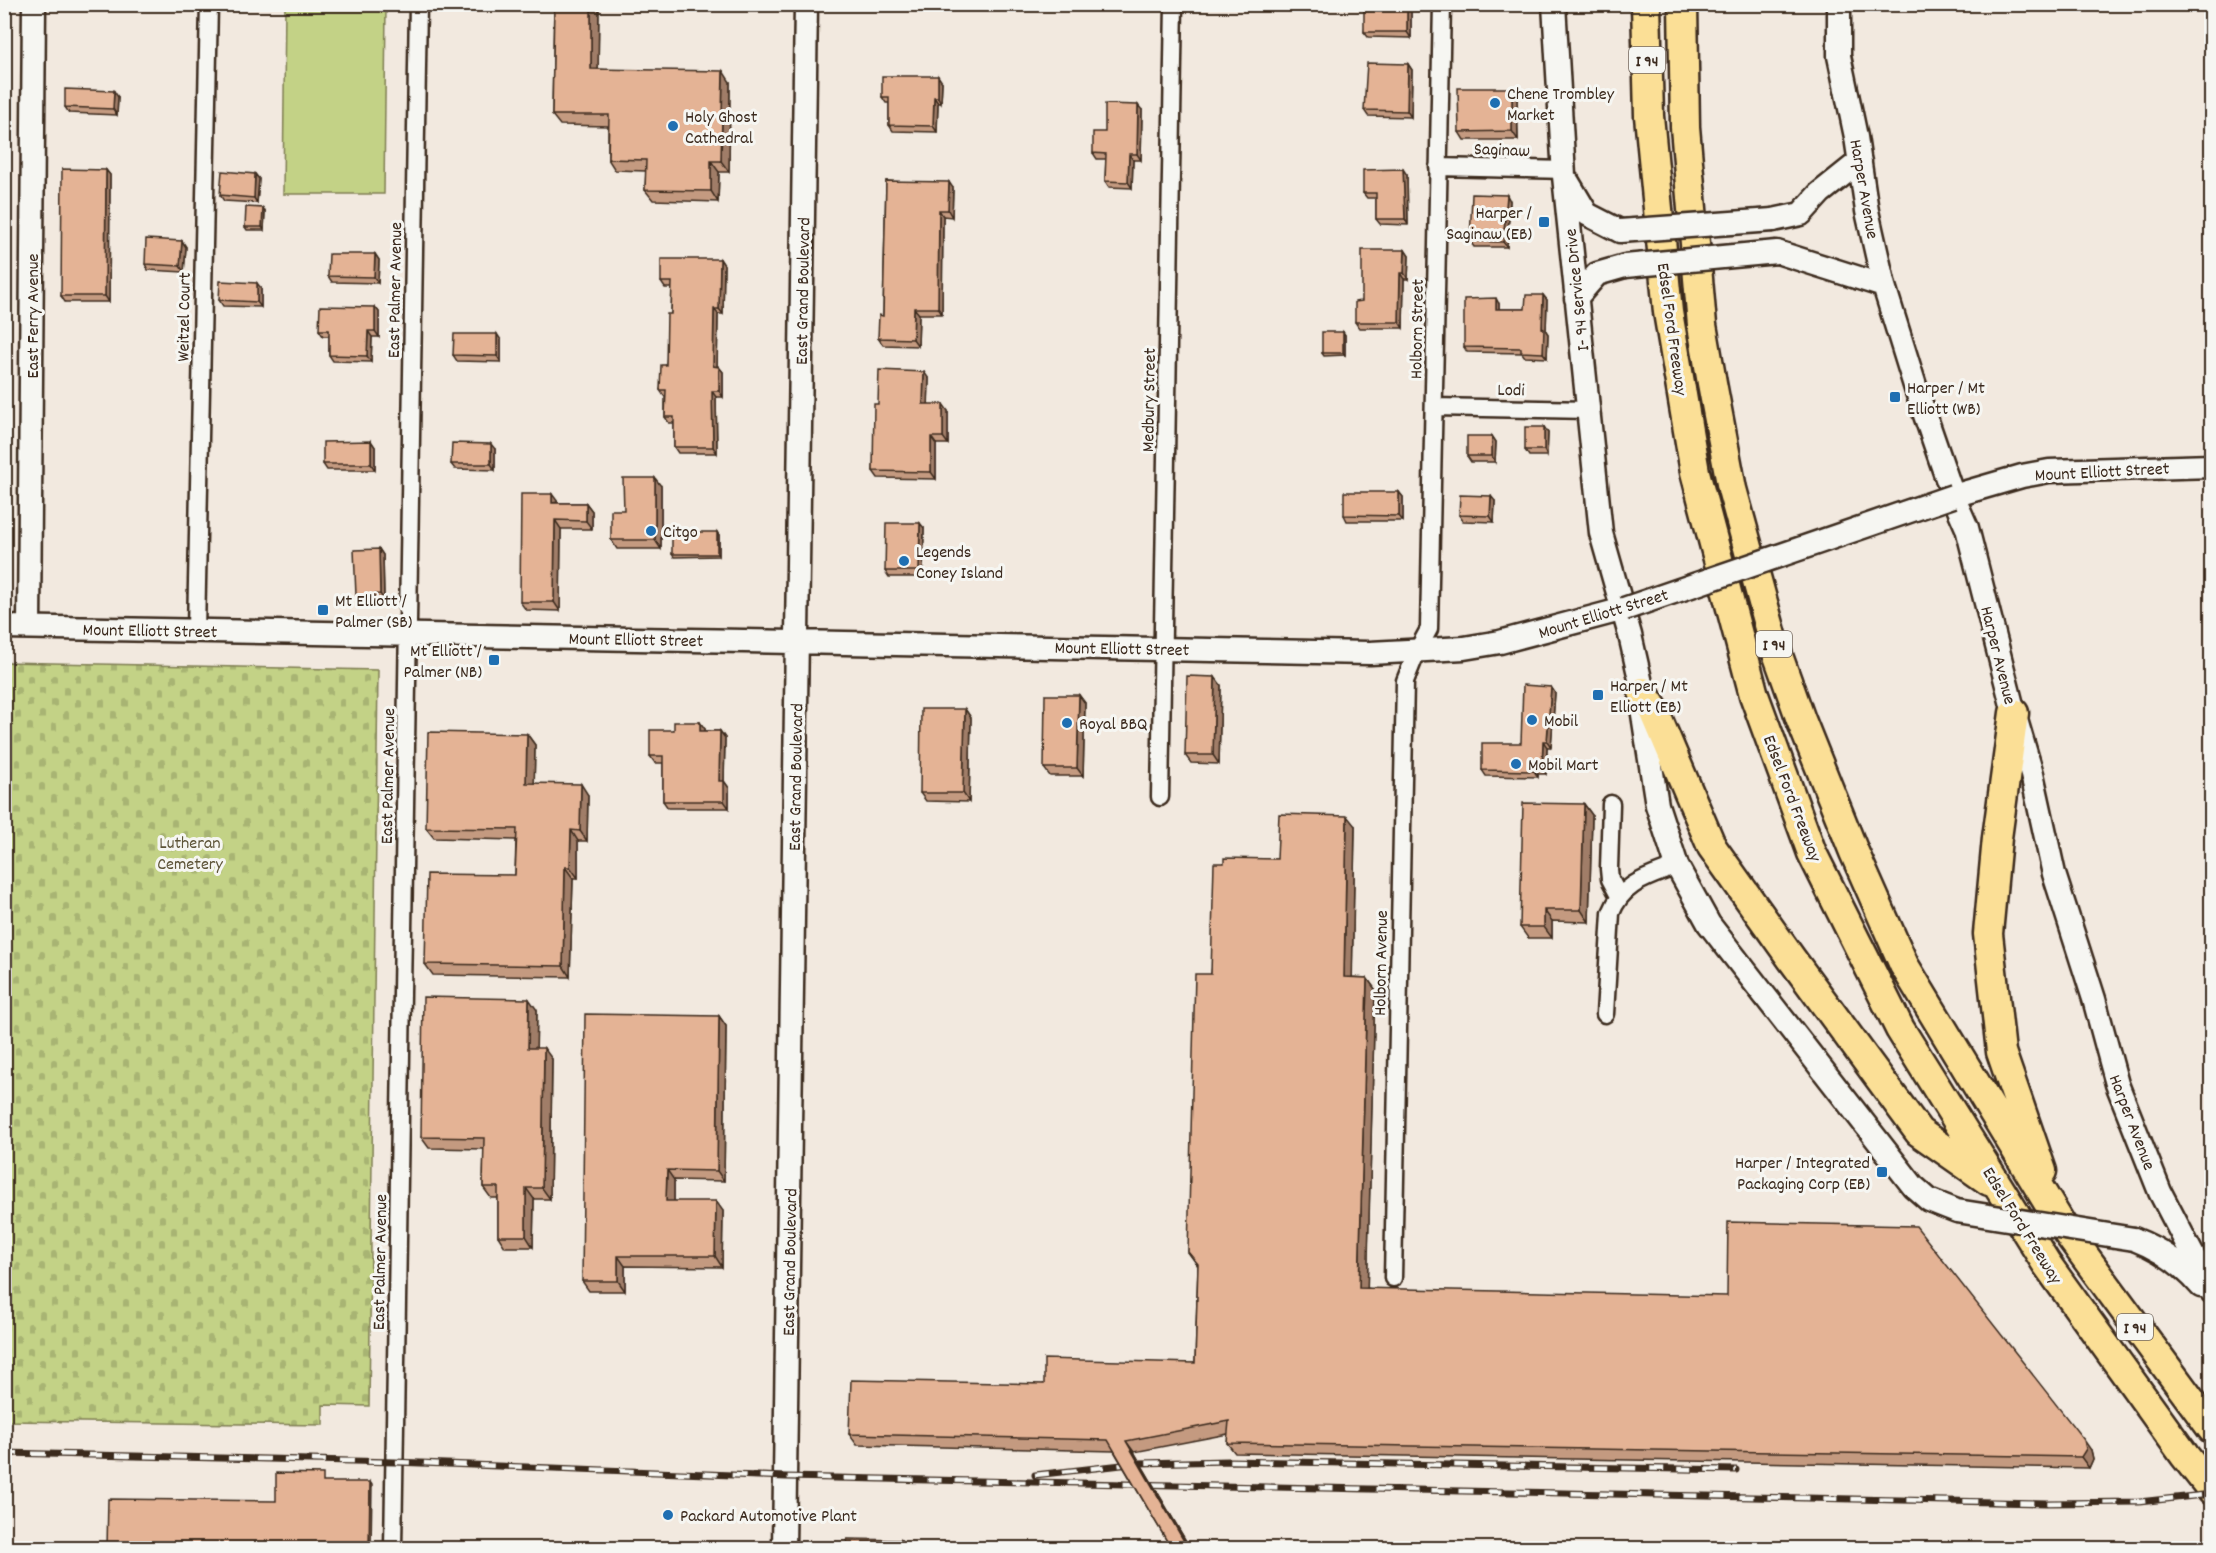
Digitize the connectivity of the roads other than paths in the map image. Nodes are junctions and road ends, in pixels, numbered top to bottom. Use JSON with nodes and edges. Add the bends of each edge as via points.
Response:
{"nodes":[{"id":1,"x":34,"y":4,"type":"edge"},
{"id":2,"x":209,"y":4,"type":"edge"},
{"id":3,"x":418,"y":4,"type":"edge"},
{"id":4,"x":806,"y":4,"type":"edge"},
{"id":5,"x":1174,"y":4,"type":"edge"},
{"id":6,"x":1442,"y":4,"type":"edge"},
{"id":7,"x":1554,"y":4,"type":"edge"},
{"id":8,"x":1646,"y":4,"type":"edge"},
{"id":9,"x":1683,"y":4,"type":"edge"},
{"id":10,"x":1839,"y":4,"type":"edge"},
{"id":11,"x":1860,"y":161,"type":"junction"},
{"id":12,"x":1438,"y":167,"type":"junction"},
{"id":13,"x":1565,"y":173,"type":"junction"},
{"id":14,"x":1884,"y":286,"type":"junction"},
{"id":15,"x":1576,"y":298,"type":"junction"},
{"id":16,"x":1434,"y":407,"type":"junction"},
{"id":17,"x":1588,"y":410,"type":"junction"},
{"id":18,"x":2211,"y":466,"type":"edge"},
{"id":19,"x":1953,"y":496,"type":"junction"},
{"id":20,"x":1624,"y":609,"type":"junction"},
{"id":21,"x":4,"y":627,"type":"edge"},
{"id":22,"x":29,"y":627,"type":"junction"},
{"id":23,"x":196,"y":630,"type":"junction"},
{"id":24,"x":409,"y":635,"type":"junction"},
{"id":25,"x":797,"y":642,"type":"junction"},
{"id":26,"x":1164,"y":649,"type":"junction"},
{"id":27,"x":1417,"y":651,"type":"junction"},
{"id":28,"x":1643,"y":693,"type":"junction"},
{"id":29,"x":2014,"y":713,"type":"junction"},
{"id":30,"x":1160,"y":797,"type":"dead end"},
{"id":31,"x":1611,"y":804,"type":"dead end"},
{"id":32,"x":1677,"y":866,"type":"junction"},
{"id":33,"x":1619,"y":897,"type":"junction"},
{"id":34,"x":1605,"y":1014,"type":"dead end"},
{"id":35,"x":2000,"y":1189,"type":"junction"},
{"id":36,"x":2165,"y":1203,"type":"junction"},
{"id":37,"x":2061,"y":1224,"type":"junction"},
{"id":38,"x":2134,"y":1239,"type":"junction"},
{"id":39,"x":1393,"y":1278,"type":"dead end"},
{"id":40,"x":2211,"y":1292,"type":"edge"},
{"id":41,"x":2211,"y":1298,"type":"edge"},
{"id":42,"x":2211,"y":1429,"type":"edge"},
{"id":43,"x":2211,"y":1490,"type":"edge"},
{"id":44,"x":393,"y":1548,"type":"edge"},
{"id":45,"x":784,"y":1548,"type":"edge"}],
"edges":[{"from":1,"to":22,"type":"main road","name":"East Ferry Avenue"},
{"from":2,"to":23,"type":"street","name":"Weitzel Court"},
{"from":3,"to":24,"type":"street","name":"East Palmer Avenue"},
{"from":4,"to":25,"type":"main road","name":"East Grand Boulevard"},
{"from":5,"to":26,"type":"street","name":"Medbury Street"},
{"from":6,"to":12,"type":"street","name":"Holborn Street"},
{"from":7,"to":13,"type":"main road"},
{"from":8,"to":35,"type":"highway","name":"Edsel Ford Freeway","number":"I 94","via":[[1649,116],[1668,312],[1695,472],[1754,695],[1812,853],[1900,1029]]},
{"from":9,"to":37,"type":"highway","name":"Edsel Ford Freeway","number":"I 94","via":[[1685,127],[1702,325],[1732,489],[1776,650],[1850,841],[1904,965]]},
{"from":10,"to":11,"type":"main road","name":"Harper Avenue","via":[[1839,56]]},
{"from":11,"to":13,"type":"main road","bridge":true,"via":[[1801,214],[1773,220],[1620,231],[1587,214]]},
{"from":11,"to":14,"type":"main road","name":"Harper Avenue"},
{"from":12,"to":13,"type":"street","name":"Saginaw"},
{"from":12,"to":16,"type":"street","name":"Holborn Street"},
{"from":13,"to":15,"type":"main road","name":"I- 94 Service Drive"},
{"from":14,"to":15,"type":"main road","bridge":true,"via":[[1777,252],[1625,266],[1597,274]]},
{"from":14,"to":19,"type":"main road","name":"Harper Avenue"},
{"from":15,"to":17,"type":"main road","name":"I- 94 Service Drive"},
{"from":16,"to":17,"type":"street","name":"Lodi"},
{"from":16,"to":27,"type":"street","name":"Holborn Street","via":[[1429,629]]},
{"from":17,"to":20,"type":"main road","via":[[1601,533]]},
{"from":18,"to":19,"type":"main road","name":"Mount Elliott Street","via":[[2049,471]]},
{"from":19,"to":20,"type":"main road","name":"Mount Elliott Street","bridge":true},
{"from":19,"to":29,"type":"main road","name":"Harper Avenue","via":[[1967,528]]},
{"from":20,"to":27,"type":"main road","name":"Mount Elliott Street","via":[[1500,642]]},
{"from":20,"to":28,"type":"main road"},
{"from":21,"to":22,"type":"main road","name":"Mount Elliott Street"},
{"from":22,"to":23,"type":"main road","name":"Mount Elliott Street"},
{"from":23,"to":24,"type":"main road","name":"Mount Elliott Street"},
{"from":24,"to":25,"type":"main road","name":"Mount Elliott Street"},
{"from":24,"to":44,"type":"street","name":"East Palmer Avenue"},
{"from":25,"to":26,"type":"main road","name":"Mount Elliott Street"},
{"from":25,"to":45,"type":"main road","name":"East Grand Boulevard"},
{"from":26,"to":27,"type":"main road","name":"Mount Elliott Street"},
{"from":26,"to":30,"type":"street","name":"Medbury Street"},
{"from":27,"to":39,"type":"street","name":"Holborn Avenue","via":[[1405,681]]},
{"from":28,"to":32,"type":"main road","via":[[1657,805]]},
{"from":28,"to":35,"type":"highway","via":[[1712,847],[1791,958],[1919,1132]]},
{"from":29,"to":36,"type":"main road","name":"Harper Avenue","via":[[2054,874],[2117,1084]]},
{"from":29,"to":37,"type":"highway","via":[[1988,933],[2001,1052]]},
{"from":31,"to":33,"type":"street","via":[[1609,868]]},
{"from":32,"to":33,"type":"street","via":[[1638,882]]},
{"from":32,"to":38,"type":"main road","bridge":true,"via":[[1716,933],[1913,1186],[1929,1200],[1957,1210]]},
{"from":33,"to":34,"type":"street","via":[[1611,913]]},
{"from":35,"to":43,"type":"highway","name":"Edsel Ford Freeway","number":"I 94","via":[[2072,1301]]},
{"from":36,"to":38,"type":"main road","via":[[2157,1229]]},
{"from":36,"to":40,"type":"main road","name":"Harper Avenue"},
{"from":37,"to":42,"type":"highway","name":"Edsel Ford Freeway","number":"I 94"},
{"from":38,"to":41,"type":"main road","via":[[2174,1261]]}]}
